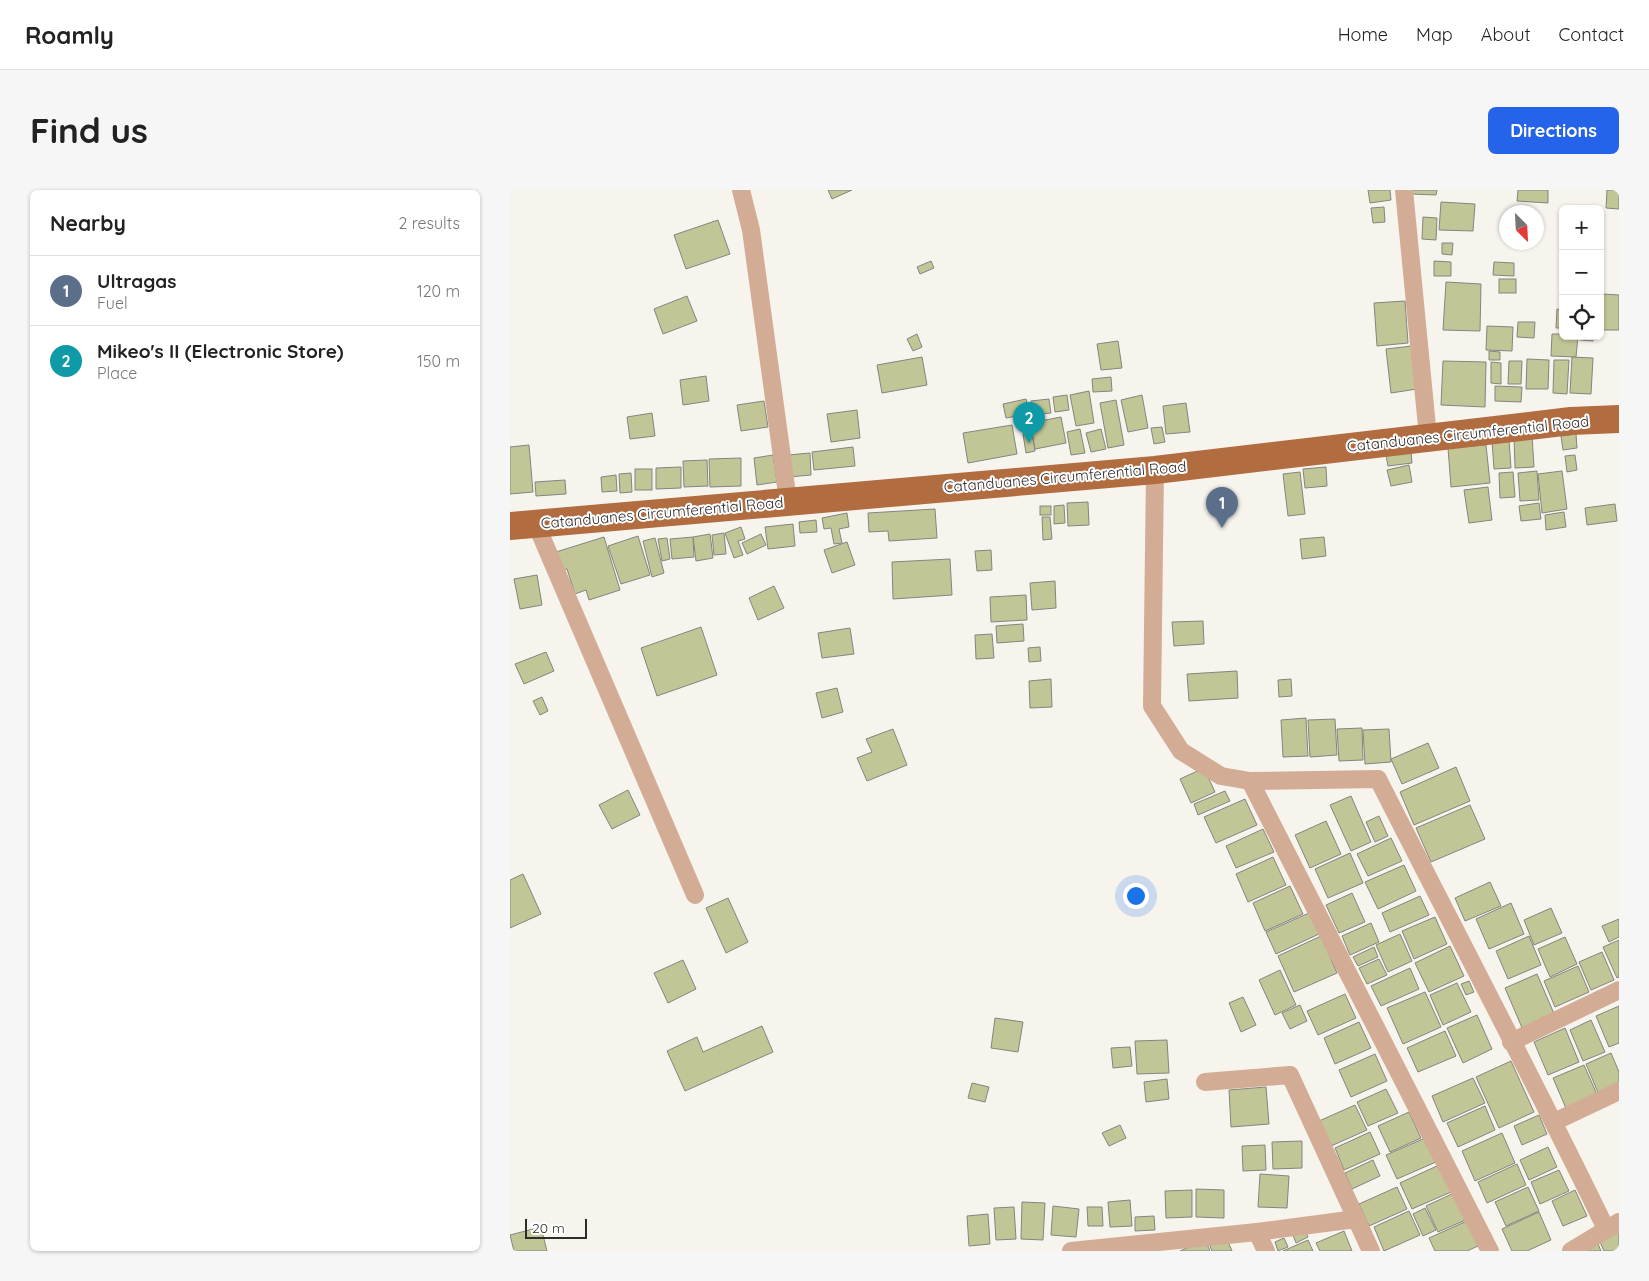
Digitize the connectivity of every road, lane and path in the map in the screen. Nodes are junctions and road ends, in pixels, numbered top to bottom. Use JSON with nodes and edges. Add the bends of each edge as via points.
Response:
{"nodes":[{"id":1,"x":741,"y":190,"type":"edge"},
{"id":2,"x":1404,"y":190,"type":"edge"},
{"id":3,"x":1619,"y":419,"type":"edge"},
{"id":4,"x":1428,"y":437,"type":"junction"},
{"id":5,"x":1155,"y":470,"type":"junction"},
{"id":6,"x":788,"y":501,"type":"junction"},
{"id":7,"x":523,"y":525,"type":"edge"},
{"id":8,"x":1250,"y":781,"type":"junction"},
{"id":9,"x":695,"y":895,"type":"dead end"},
{"id":10,"x":1619,"y":990,"type":"edge"},
{"id":11,"x":1512,"y":1042,"type":"junction"},
{"id":12,"x":1205,"y":1082,"type":"dead end"},
{"id":13,"x":1619,"y":1091,"type":"edge"},
{"id":14,"x":1554,"y":1122,"type":"junction"},
{"id":15,"x":1356,"y":1219,"type":"junction"},
{"id":16,"x":1613,"y":1225,"type":"edge"},
{"id":17,"x":1257,"y":1232,"type":"junction"},
{"id":18,"x":1161,"y":1247,"type":"edge"},
{"id":19,"x":1071,"y":1251,"type":"edge"},
{"id":20,"x":1266,"y":1251,"type":"edge"},
{"id":21,"x":1371,"y":1251,"type":"edge"},
{"id":22,"x":1490,"y":1251,"type":"edge"},
{"id":23,"x":1571,"y":1251,"type":"edge"}],
"edges":[{"from":1,"to":6,"type":"street","via":[[751,230]]},
{"from":2,"to":4,"type":"street"},
{"from":3,"to":4,"type":"main road","name":"Catanduanes Circumferential Road"},
{"from":4,"to":5,"type":"main road","name":"Catanduanes Circumferential Road"},
{"from":5,"to":6,"type":"main road","name":"Catanduanes Circumferential Road"},
{"from":5,"to":8,"type":"street","via":[[1152,706],[1182,751],[1221,776]]},
{"from":6,"to":7,"type":"main road","name":"Catanduanes Circumferential Road"},
{"from":7,"to":9,"type":"street"},
{"from":8,"to":11,"type":"street","via":[[1378,779]]},
{"from":8,"to":22,"type":"street"},
{"from":10,"to":11,"type":"street"},
{"from":11,"to":14,"type":"street"},
{"from":12,"to":15,"type":"street","via":[[1290,1075]]},
{"from":13,"to":14,"type":"street"},
{"from":14,"to":16,"type":"street"},
{"from":15,"to":17,"type":"street"},
{"from":15,"to":21,"type":"street"},
{"from":16,"to":23,"type":"street"},
{"from":17,"to":18,"type":"street"},
{"from":17,"to":20,"type":"street"},
{"from":18,"to":19,"type":"street"}]}
